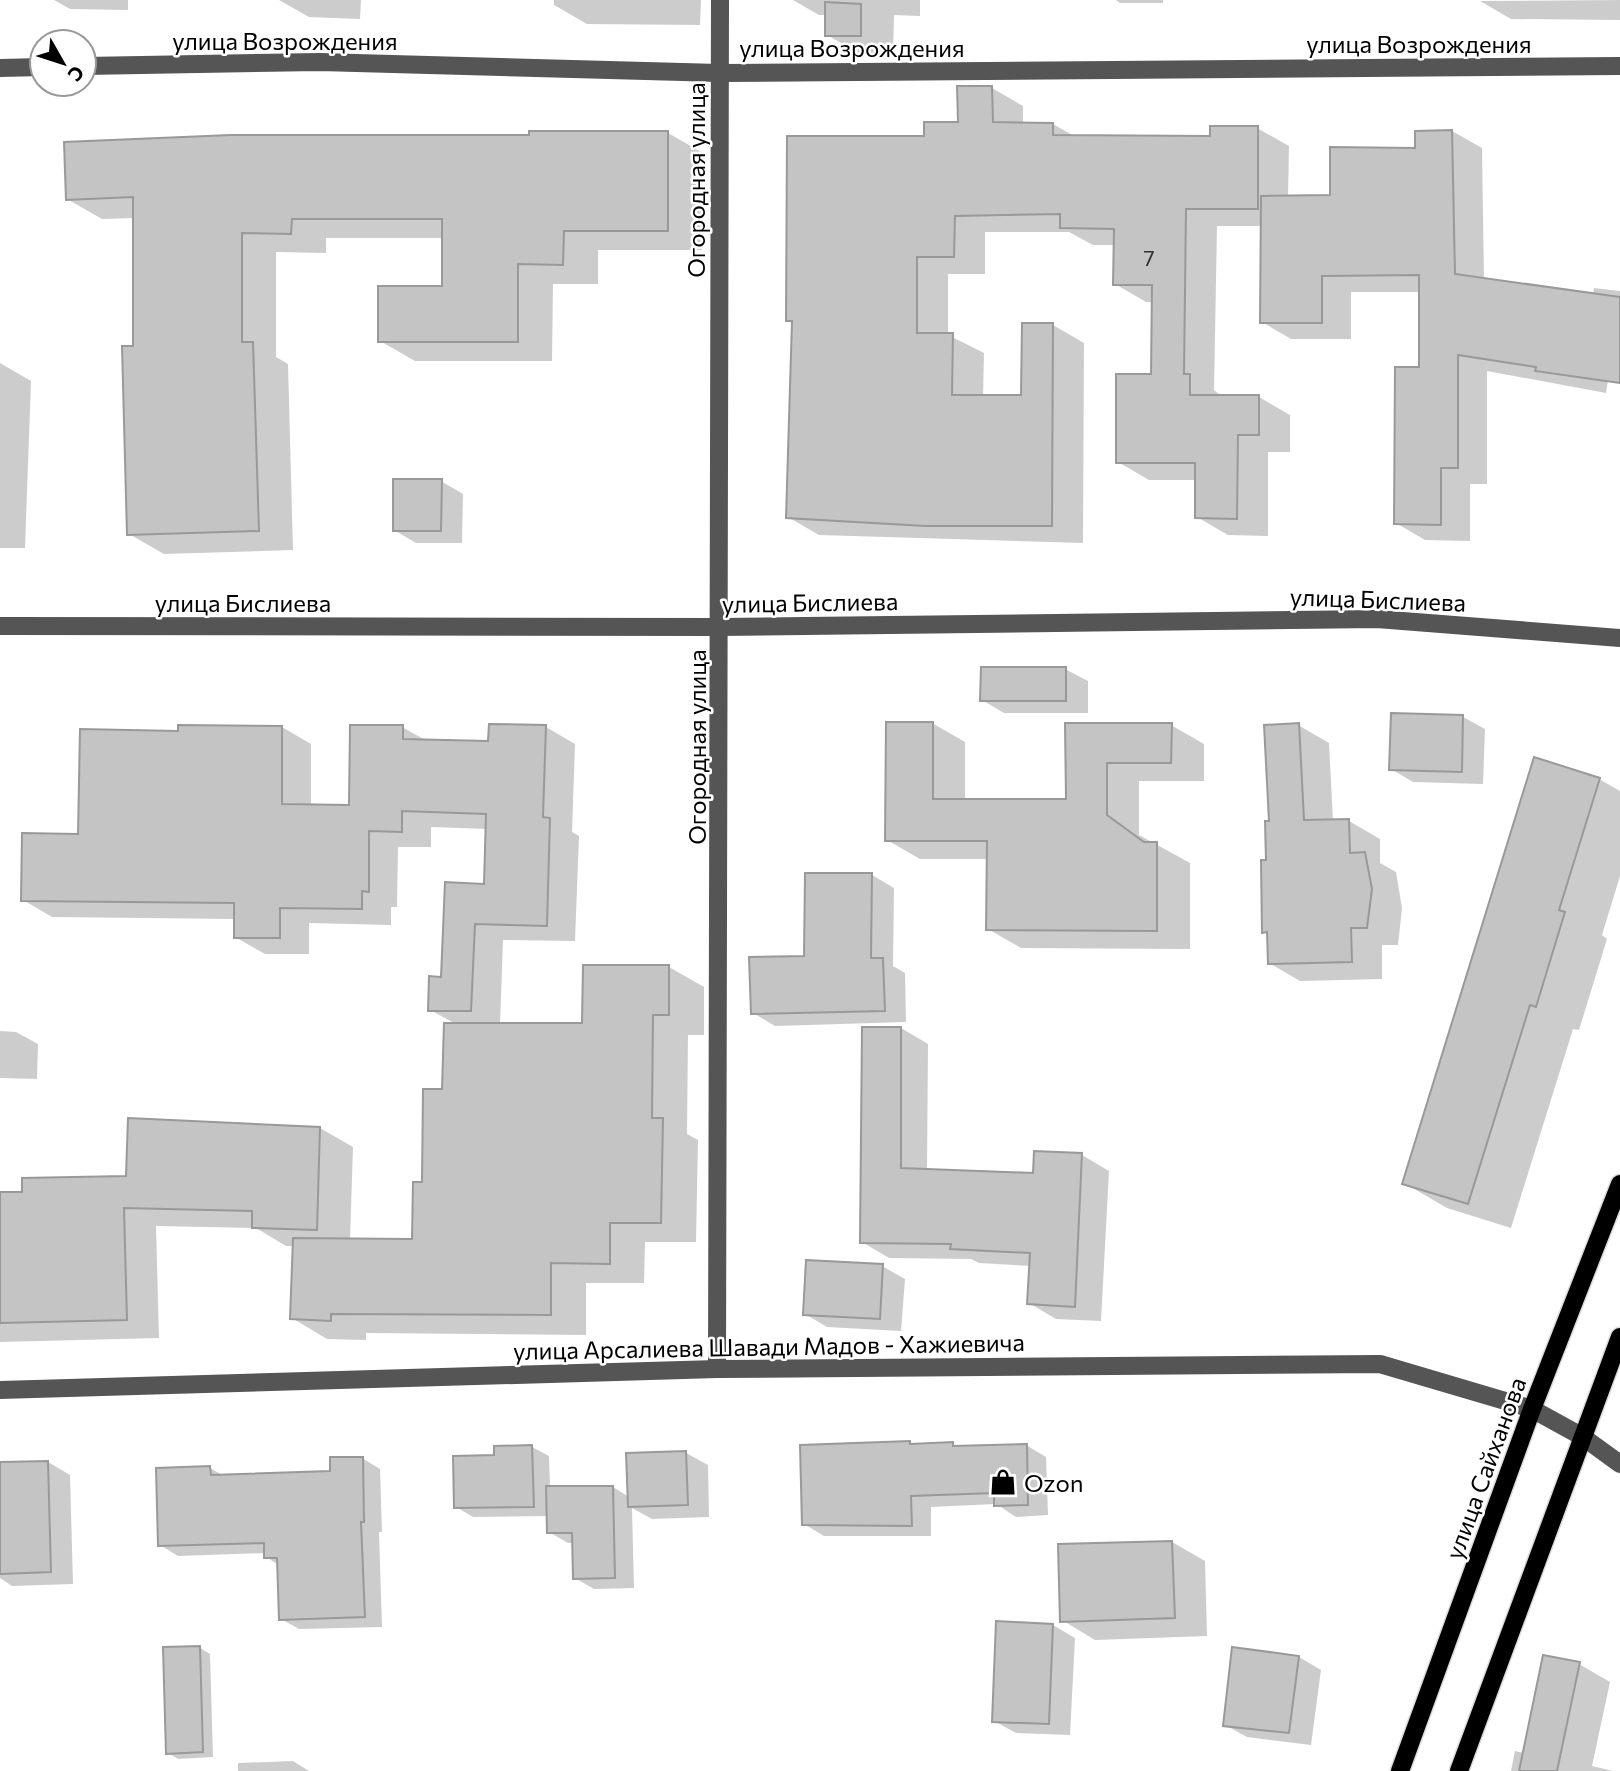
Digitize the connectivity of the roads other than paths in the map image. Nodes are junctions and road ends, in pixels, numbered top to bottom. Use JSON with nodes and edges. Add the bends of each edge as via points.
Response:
{"nodes":[{"id":1,"x":720,"y":0,"type":"edge"},
{"id":2,"x":1620,"y":65,"type":"edge"},
{"id":3,"x":98,"y":66,"type":"edge"},
{"id":4,"x":28,"y":67,"type":"edge"},
{"id":5,"x":0,"y":68,"type":"edge"},
{"id":6,"x":719,"y":73,"type":"junction"},
{"id":7,"x":0,"y":626,"type":"edge"},
{"id":8,"x":721,"y":628,"type":"junction"},
{"id":9,"x":1620,"y":638,"type":"edge"},
{"id":10,"x":1620,"y":1184,"type":"edge"},
{"id":11,"x":1620,"y":1337,"type":"edge"},
{"id":12,"x":718,"y":1369,"type":"junction"},
{"id":13,"x":0,"y":1390,"type":"edge"},
{"id":14,"x":1532,"y":1409,"type":"junction"},
{"id":15,"x":1583,"y":1437,"type":"junction"},
{"id":16,"x":1620,"y":1464,"type":"edge"},
{"id":17,"x":1400,"y":1771,"type":"edge"},
{"id":18,"x":1459,"y":1771,"type":"edge"}],
"edges":[{"from":1,"to":6,"type":"street","name":"Огородная улица"},
{"from":2,"to":6,"type":"street","name":"улица Возрождения"},
{"from":3,"to":6,"type":"street","name":"улица Возрождения","via":[[320,62]]},
{"from":4,"to":5,"type":"street"},
{"from":6,"to":8,"type":"street","name":"Огородная улица"},
{"from":7,"to":8,"type":"street","name":"улица Бислиева"},
{"from":8,"to":9,"type":"street","name":"улица Бислиева","via":[[1377,619]]},
{"from":8,"to":12,"type":"street","name":"Огородная улица"},
{"from":10,"to":14,"type":"main road","name":"улица Сайханова"},
{"from":11,"to":15,"type":"main road"},
{"from":12,"to":13,"type":"street","name":"улица Арсалиева Шавади Мадов - Хажиевича"},
{"from":12,"to":14,"type":"street","name":"улица Арсалиева Шавади Мадов - Хажиевича","via":[[1380,1364]]},
{"from":14,"to":15,"type":"street","name":"улица Арсалиева Шавади Мадов - Хажиевича"},
{"from":14,"to":17,"type":"main road","name":"улица Сайханова"},
{"from":15,"to":16,"type":"street","name":"улица Арсалиева Шавади Мадов - Хажиевича"},
{"from":15,"to":18,"type":"main road"}]}
